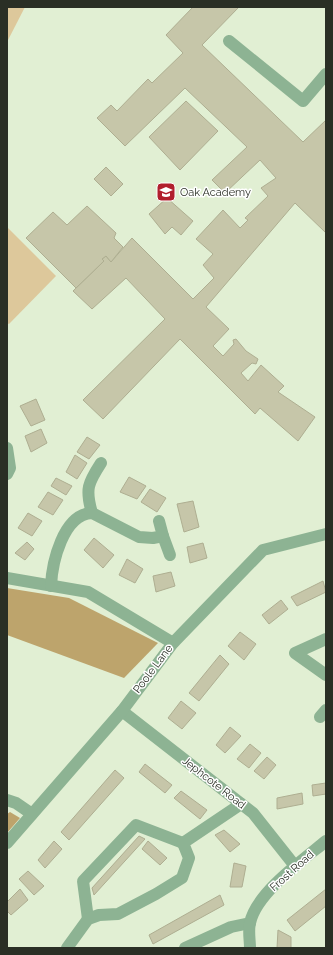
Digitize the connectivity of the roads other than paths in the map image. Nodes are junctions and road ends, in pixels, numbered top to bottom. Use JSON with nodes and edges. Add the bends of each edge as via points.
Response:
{"nodes":[{"id":1,"x":229,"y":41,"type":"dead end"},
{"id":2,"x":326,"y":74,"type":"edge"},
{"id":3,"x":7,"y":448,"type":"edge"},
{"id":4,"x":101,"y":463,"type":"dead end"},
{"id":5,"x":7,"y":474,"type":"edge"},
{"id":6,"x":92,"y":513,"type":"junction"},
{"id":7,"x":159,"y":521,"type":"dead end"},
{"id":8,"x":326,"y":534,"type":"edge"},
{"id":9,"x":162,"y":536,"type":"junction"},
{"id":10,"x":170,"y":555,"type":"dead end"},
{"id":11,"x":7,"y":578,"type":"edge"},
{"id":12,"x":50,"y":586,"type":"junction"},
{"id":13,"x":326,"y":639,"type":"edge"},
{"id":14,"x":173,"y":643,"type":"junction"},
{"id":15,"x":326,"y":675,"type":"edge"},
{"id":16,"x":122,"y":711,"type":"junction"},
{"id":17,"x":7,"y":800,"type":"edge"},
{"id":18,"x":242,"y":804,"type":"junction"},
{"id":19,"x":32,"y":814,"type":"junction"},
{"id":20,"x":326,"y":841,"type":"edge"},
{"id":21,"x":7,"y":843,"type":"edge"},
{"id":22,"x":183,"y":843,"type":"junction"},
{"id":23,"x":296,"y":866,"type":"junction"},
{"id":24,"x":88,"y":919,"type":"junction"},
{"id":25,"x":250,"y":923,"type":"junction"},
{"id":26,"x":67,"y":948,"type":"edge"},
{"id":27,"x":185,"y":948,"type":"edge"},
{"id":28,"x":250,"y":948,"type":"edge"}],
"edges":[{"from":1,"to":2,"type":"street","via":[[303,101]]},
{"from":3,"to":5,"type":"street","via":[[10,468]]},
{"from":4,"to":6,"type":"street","via":[[89,483]]},
{"from":6,"to":9,"type":"street","via":[[138,537]]},
{"from":6,"to":12,"type":"street","via":[[78,517],[68,528],[56,551]]},
{"from":7,"to":9,"type":"street"},
{"from":8,"to":14,"type":"street","name":"Poole Lane","via":[[263,550]]},
{"from":9,"to":10,"type":"street"},
{"from":11,"to":12,"type":"street"},
{"from":12,"to":14,"type":"street","via":[[88,592]]},
{"from":13,"to":15,"type":"street","via":[[296,653]]},
{"from":14,"to":16,"type":"street","name":"Poole Lane"},
{"from":16,"to":18,"type":"street","name":"Jephcote Road"},
{"from":16,"to":19,"type":"street","name":"Poole Lane"},
{"from":17,"to":19,"type":"street"},
{"from":18,"to":22,"type":"street"},
{"from":18,"to":23,"type":"street","name":"Jephcote Road","via":[[253,813]]},
{"from":19,"to":21,"type":"street","name":"Poole Lane"},
{"from":20,"to":23,"type":"street","name":"Frost Road"},
{"from":22,"to":24,"type":"street","via":[[189,858],[182,878],[118,914],[99,915]]},
{"from":22,"to":24,"type":"street","via":[[136,825],[83,881]]},
{"from":23,"to":25,"type":"street","name":"Frost Road","via":[[275,884],[256,908]]},
{"from":24,"to":26,"type":"street"},
{"from":25,"to":27,"type":"street","via":[[231,927]]},
{"from":25,"to":28,"type":"street","name":"Frost Road"}]}
